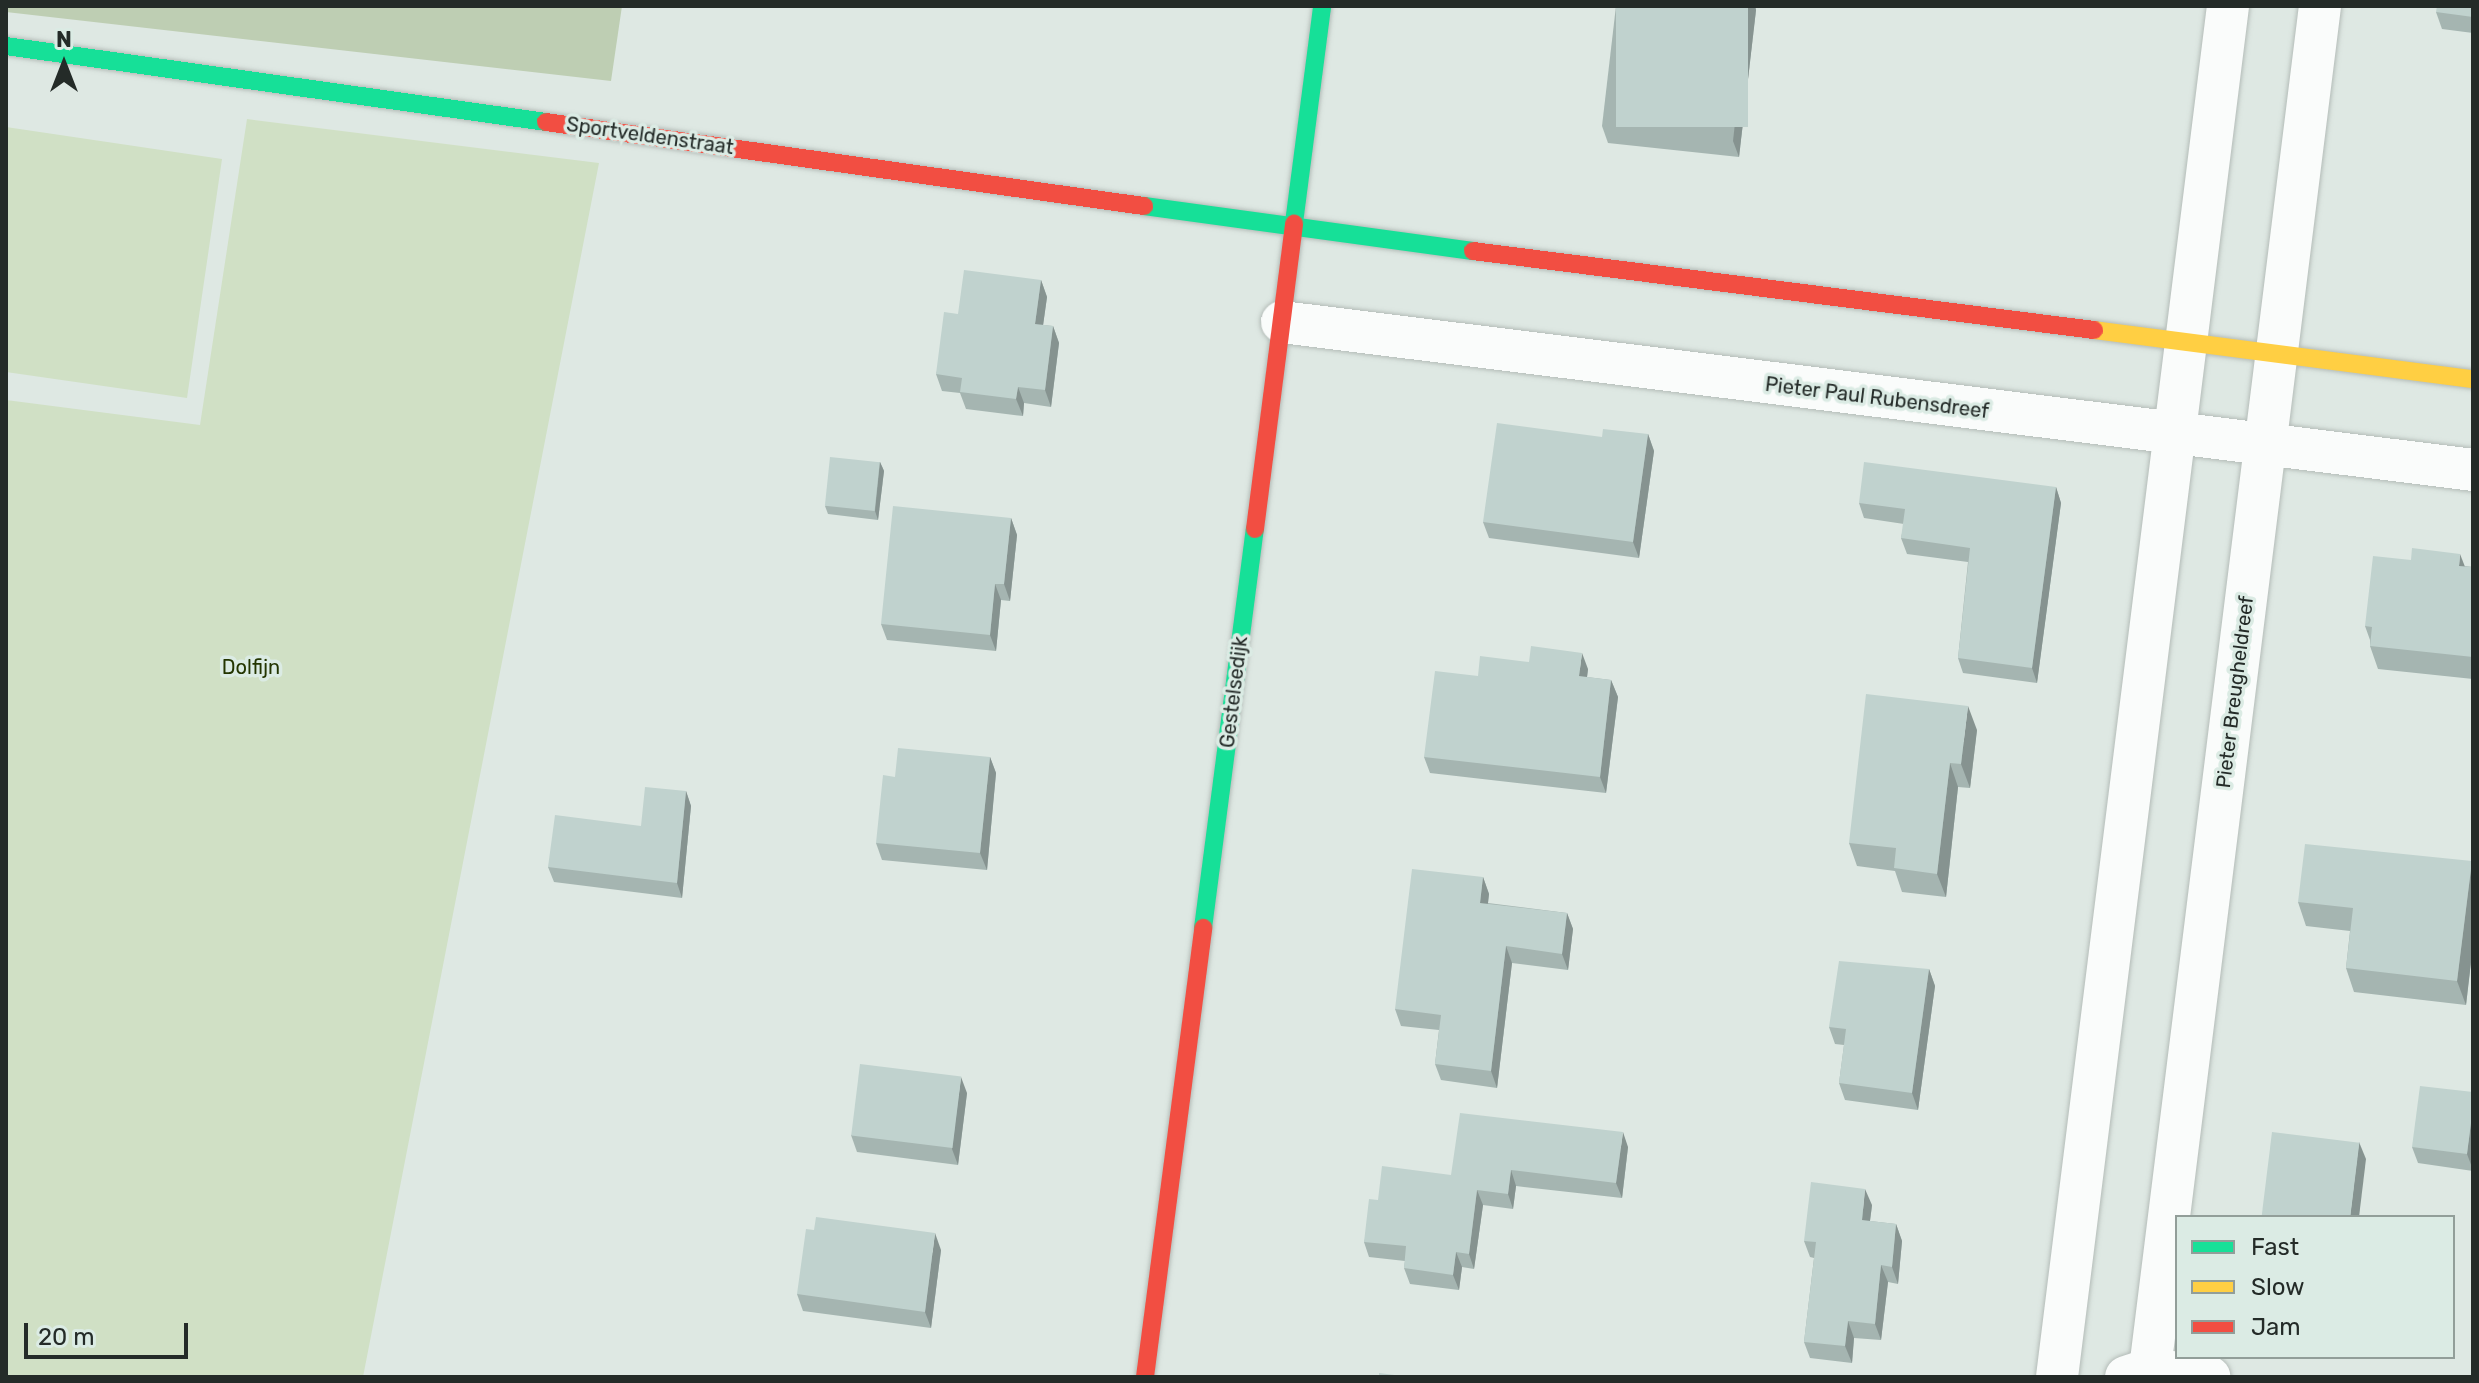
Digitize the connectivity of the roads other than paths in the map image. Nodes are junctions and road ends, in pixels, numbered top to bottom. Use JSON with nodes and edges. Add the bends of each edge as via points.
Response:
{"nodes":[{"id":1,"x":1322,"y":6,"type":"edge"},
{"id":2,"x":2228,"y":6,"type":"edge"},
{"id":3,"x":2320,"y":6,"type":"edge"},
{"id":4,"x":6,"y":46,"type":"edge"},
{"id":5,"x":1294,"y":227,"type":"junction"},
{"id":6,"x":1282,"y":322,"type":"junction"},
{"id":7,"x":2185,"y":343,"type":"junction"},
{"id":8,"x":2274,"y":355,"type":"junction"},
{"id":9,"x":2473,"y":379,"type":"edge"},
{"id":10,"x":2174,"y":436,"type":"junction"},
{"id":11,"x":2266,"y":446,"type":"junction"},
{"id":12,"x":2473,"y":470,"type":"edge"},
{"id":13,"x":2142,"y":1374,"type":"edge"},
{"id":14,"x":1145,"y":1377,"type":"edge"},
{"id":15,"x":2057,"y":1377,"type":"edge"},
{"id":16,"x":2209,"y":1377,"type":"edge"}],
"edges":[{"from":1,"to":5,"type":"street","name":"Gestelsedijk"},
{"from":2,"to":7,"type":"street"},
{"from":3,"to":8,"type":"street","name":"Pieter Breugheldreef"},
{"from":4,"to":5,"type":"street","name":"Sportveldenstraat"},
{"from":5,"to":6,"type":"street","name":"Gestelsedijk"},
{"from":5,"to":7,"type":"street"},
{"from":6,"to":10,"type":"street","name":"Pieter Paul Rubensdreef"},
{"from":6,"to":14,"type":"street","name":"Gestelsedijk"},
{"from":7,"to":8,"type":"street"},
{"from":7,"to":10,"type":"street"},
{"from":8,"to":9,"type":"street"},
{"from":8,"to":11,"type":"street","name":"Pieter Breugheldreef"},
{"from":10,"to":11,"type":"street","name":"Pieter Paul Rubensdreef"},
{"from":10,"to":15,"type":"street"},
{"from":11,"to":12,"type":"street","name":"Pieter Paul Rubensdreef"},
{"from":11,"to":13,"type":"street","name":"Pieter Breugheldreef"},
{"from":13,"to":16,"type":"street"}]}
